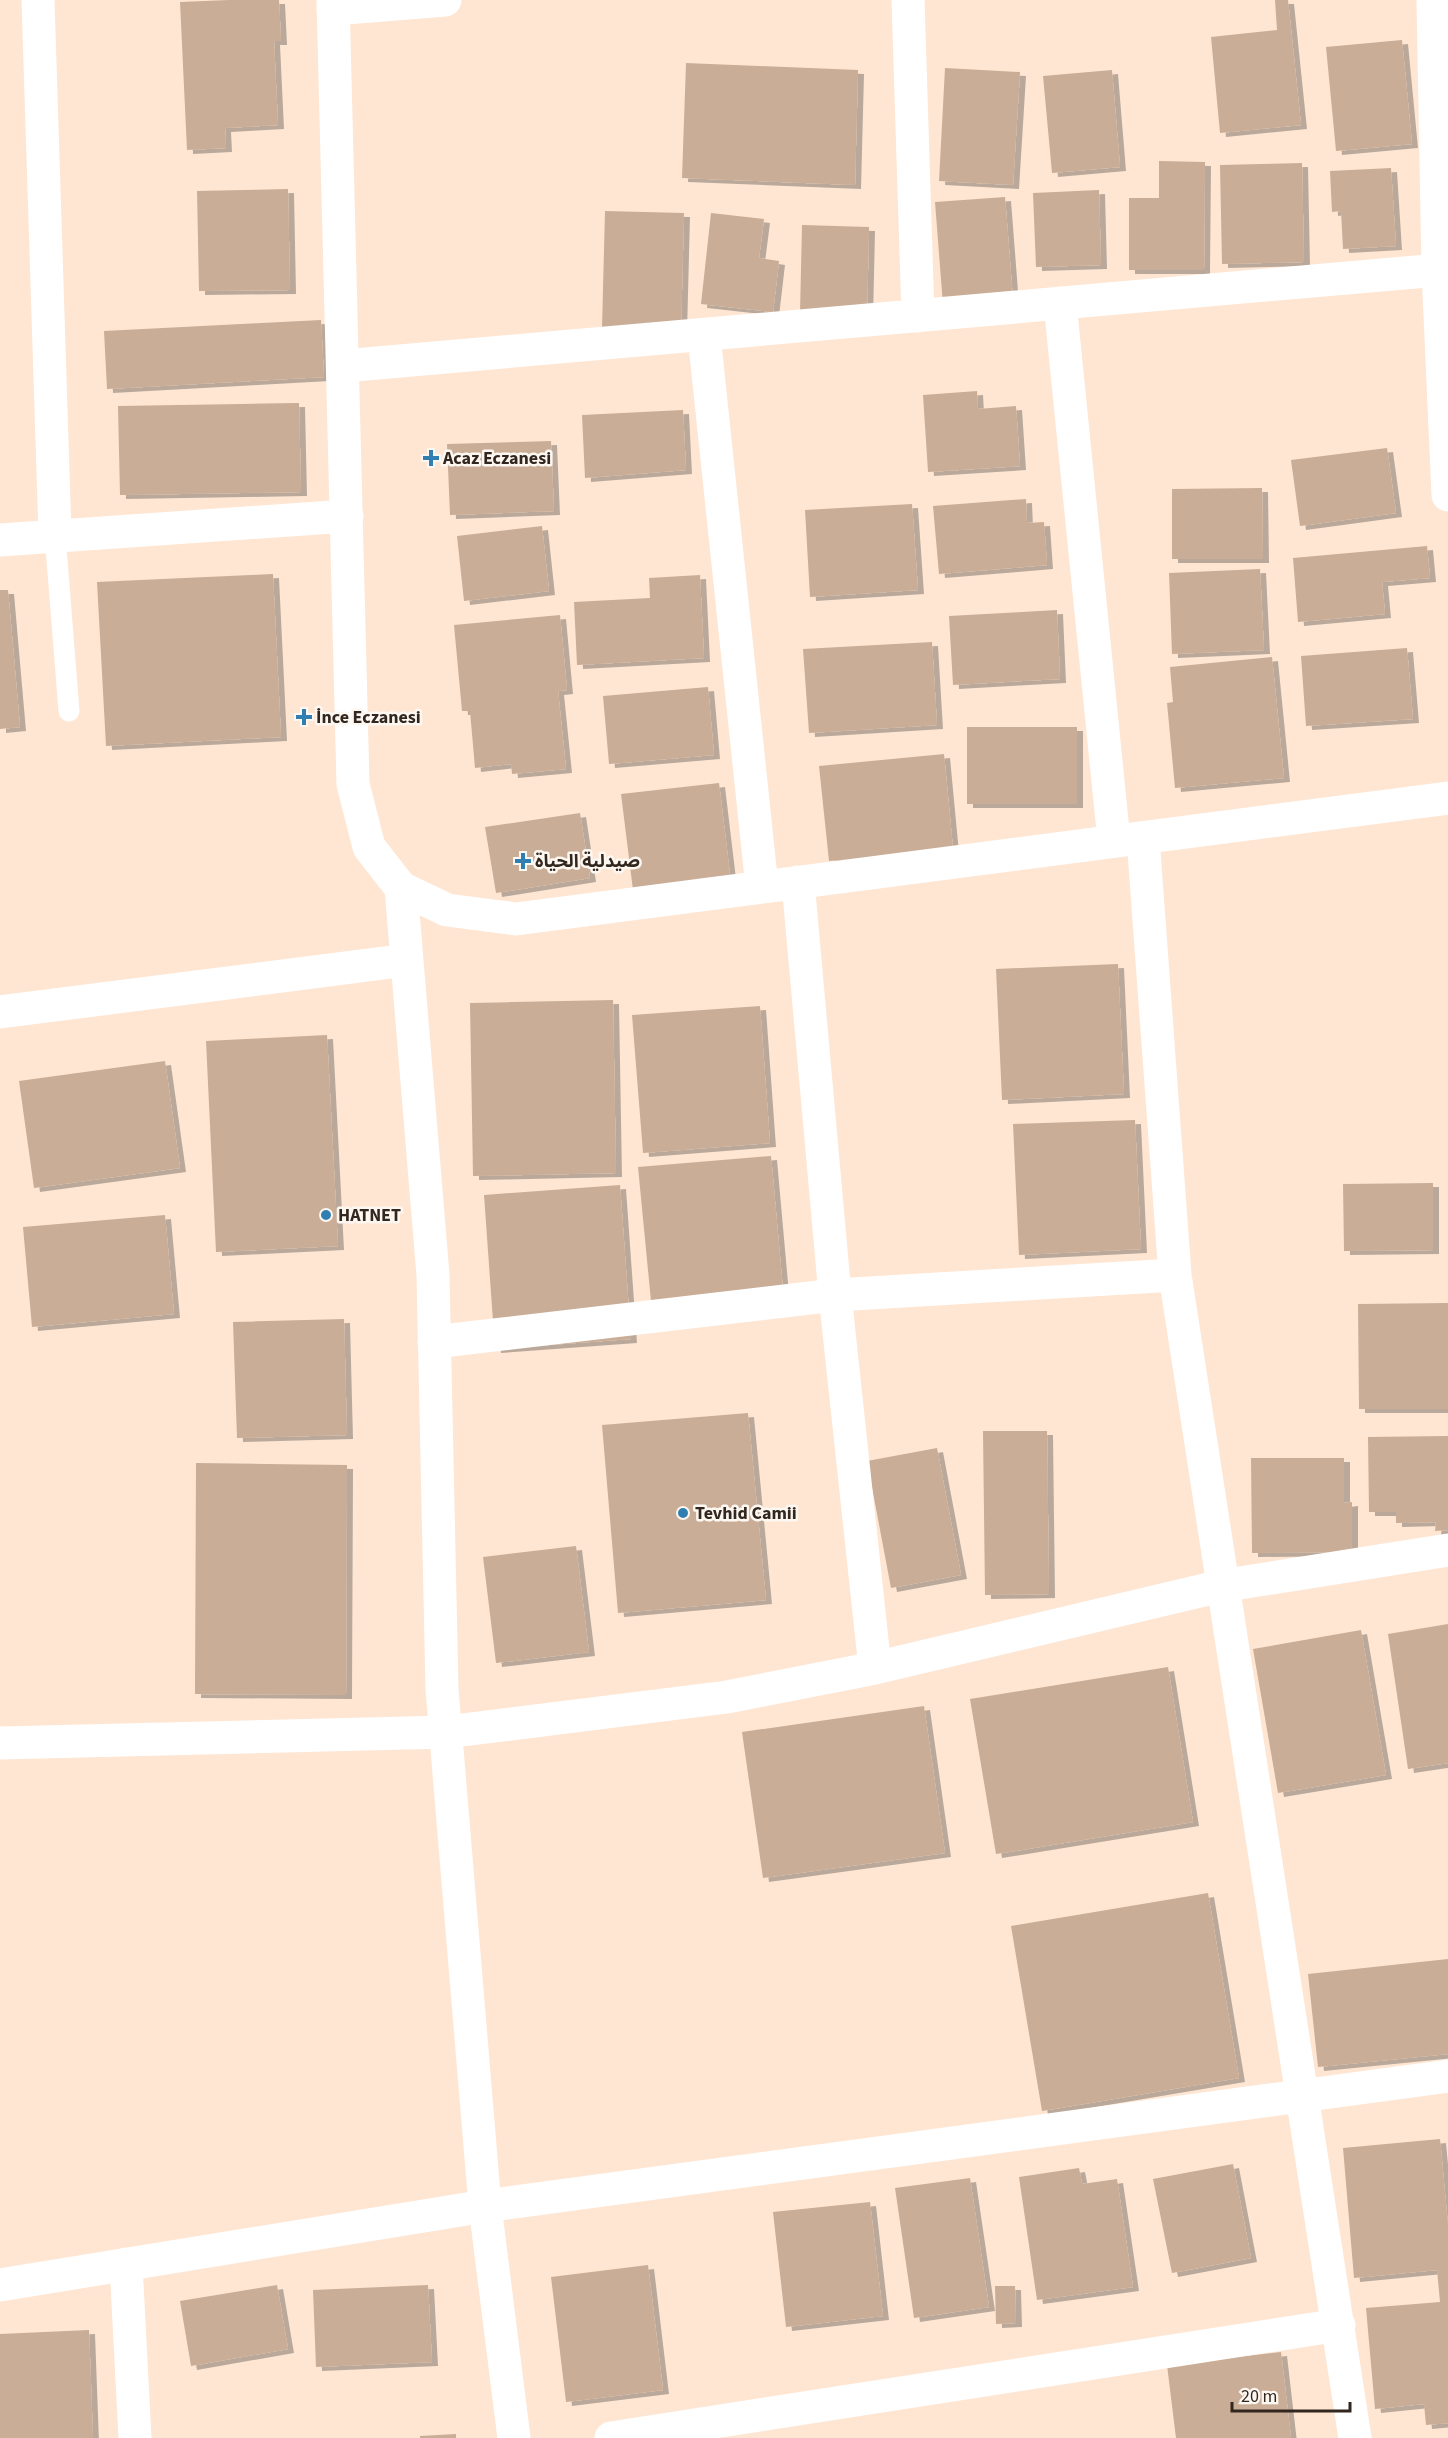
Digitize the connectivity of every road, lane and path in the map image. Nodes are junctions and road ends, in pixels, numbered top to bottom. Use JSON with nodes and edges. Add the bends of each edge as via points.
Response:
{"nodes":[{"id":1,"x":38,"y":0,"type":"edge"},
{"id":2,"x":445,"y":0,"type":"edge"},
{"id":3,"x":908,"y":0,"type":"edge"},
{"id":4,"x":1433,"y":0,"type":"edge"},
{"id":5,"x":333,"y":4,"type":"edge"},
{"id":6,"x":1438,"y":270,"type":"junction"},
{"id":7,"x":1060,"y":303,"type":"junction"},
{"id":8,"x":918,"y":316,"type":"junction"},
{"id":9,"x":704,"y":335,"type":"junction"},
{"id":10,"x":343,"y":366,"type":"junction"},
{"id":11,"x":1448,"y":495,"type":"edge"},
{"id":12,"x":347,"y":516,"type":"junction"},
{"id":13,"x":55,"y":535,"type":"junction"},
{"id":14,"x":0,"y":540,"type":"edge"},
{"id":15,"x":69,"y":711,"type":"dead end"},
{"id":16,"x":1448,"y":798,"type":"edge"},
{"id":17,"x":1128,"y":840,"type":"junction"},
{"id":18,"x":798,"y":882,"type":"junction"},
{"id":19,"x":762,"y":887,"type":"junction"},
{"id":20,"x":401,"y":888,"type":"junction"},
{"id":21,"x":407,"y":960,"type":"junction"},
{"id":22,"x":0,"y":1012,"type":"edge"},
{"id":23,"x":1175,"y":1275,"type":"junction"},
{"id":24,"x":835,"y":1295,"type":"junction"},
{"id":25,"x":434,"y":1342,"type":"junction"},
{"id":26,"x":1448,"y":1550,"type":"edge"},
{"id":27,"x":1221,"y":1586,"type":"junction"},
{"id":28,"x":875,"y":1668,"type":"junction"},
{"id":29,"x":446,"y":1732,"type":"junction"},
{"id":30,"x":0,"y":1743,"type":"edge"},
{"id":31,"x":1448,"y":2076,"type":"edge"},
{"id":32,"x":1302,"y":2097,"type":"junction"},
{"id":33,"x":485,"y":2206,"type":"junction"},
{"id":34,"x":126,"y":2264,"type":"junction"},
{"id":35,"x":0,"y":2284,"type":"edge"},
{"id":36,"x":1339,"y":2325,"type":"junction"},
{"id":37,"x":135,"y":2438,"type":"edge"},
{"id":38,"x":514,"y":2438,"type":"edge"},
{"id":39,"x":611,"y":2438,"type":"edge"},
{"id":40,"x":1355,"y":2438,"type":"edge"}],
"edges":[{"from":1,"to":13,"type":"street"},
{"from":2,"to":5,"type":"street"},
{"from":3,"to":8,"type":"street"},
{"from":4,"to":6,"type":"street"},
{"from":5,"to":10,"type":"street"},
{"from":6,"to":7,"type":"street"},
{"from":6,"to":11,"type":"street"},
{"from":7,"to":8,"type":"street"},
{"from":7,"to":17,"type":"street"},
{"from":8,"to":9,"type":"street"},
{"from":9,"to":10,"type":"street"},
{"from":9,"to":19,"type":"street"},
{"from":10,"to":12,"type":"street"},
{"from":12,"to":13,"type":"street"},
{"from":12,"to":20,"type":"street","via":[[353,784],[369,847]]},
{"from":13,"to":14,"type":"street"},
{"from":13,"to":15,"type":"lane"},
{"from":16,"to":17,"type":"street"},
{"from":17,"to":18,"type":"street"},
{"from":17,"to":23,"type":"street"},
{"from":18,"to":19,"type":"street"},
{"from":18,"to":24,"type":"street"},
{"from":19,"to":20,"type":"street","via":[[516,919],[447,909]]},
{"from":20,"to":21,"type":"street"},
{"from":21,"to":22,"type":"street"},
{"from":21,"to":25,"type":"street","via":[[433,1275]]},
{"from":23,"to":24,"type":"street"},
{"from":23,"to":27,"type":"street"},
{"from":24,"to":25,"type":"street"},
{"from":24,"to":28,"type":"street"},
{"from":25,"to":29,"type":"street"},
{"from":26,"to":27,"type":"street"},
{"from":27,"to":28,"type":"street"},
{"from":27,"to":32,"type":"street"},
{"from":28,"to":29,"type":"street","via":[[727,1697]]},
{"from":29,"to":30,"type":"street"},
{"from":29,"to":33,"type":"street"},
{"from":31,"to":32,"type":"street"},
{"from":32,"to":33,"type":"street"},
{"from":32,"to":36,"type":"street"},
{"from":33,"to":34,"type":"street"},
{"from":33,"to":38,"type":"street"},
{"from":34,"to":35,"type":"street"},
{"from":34,"to":37,"type":"street"},
{"from":36,"to":39,"type":"street"},
{"from":36,"to":40,"type":"street"}]}
